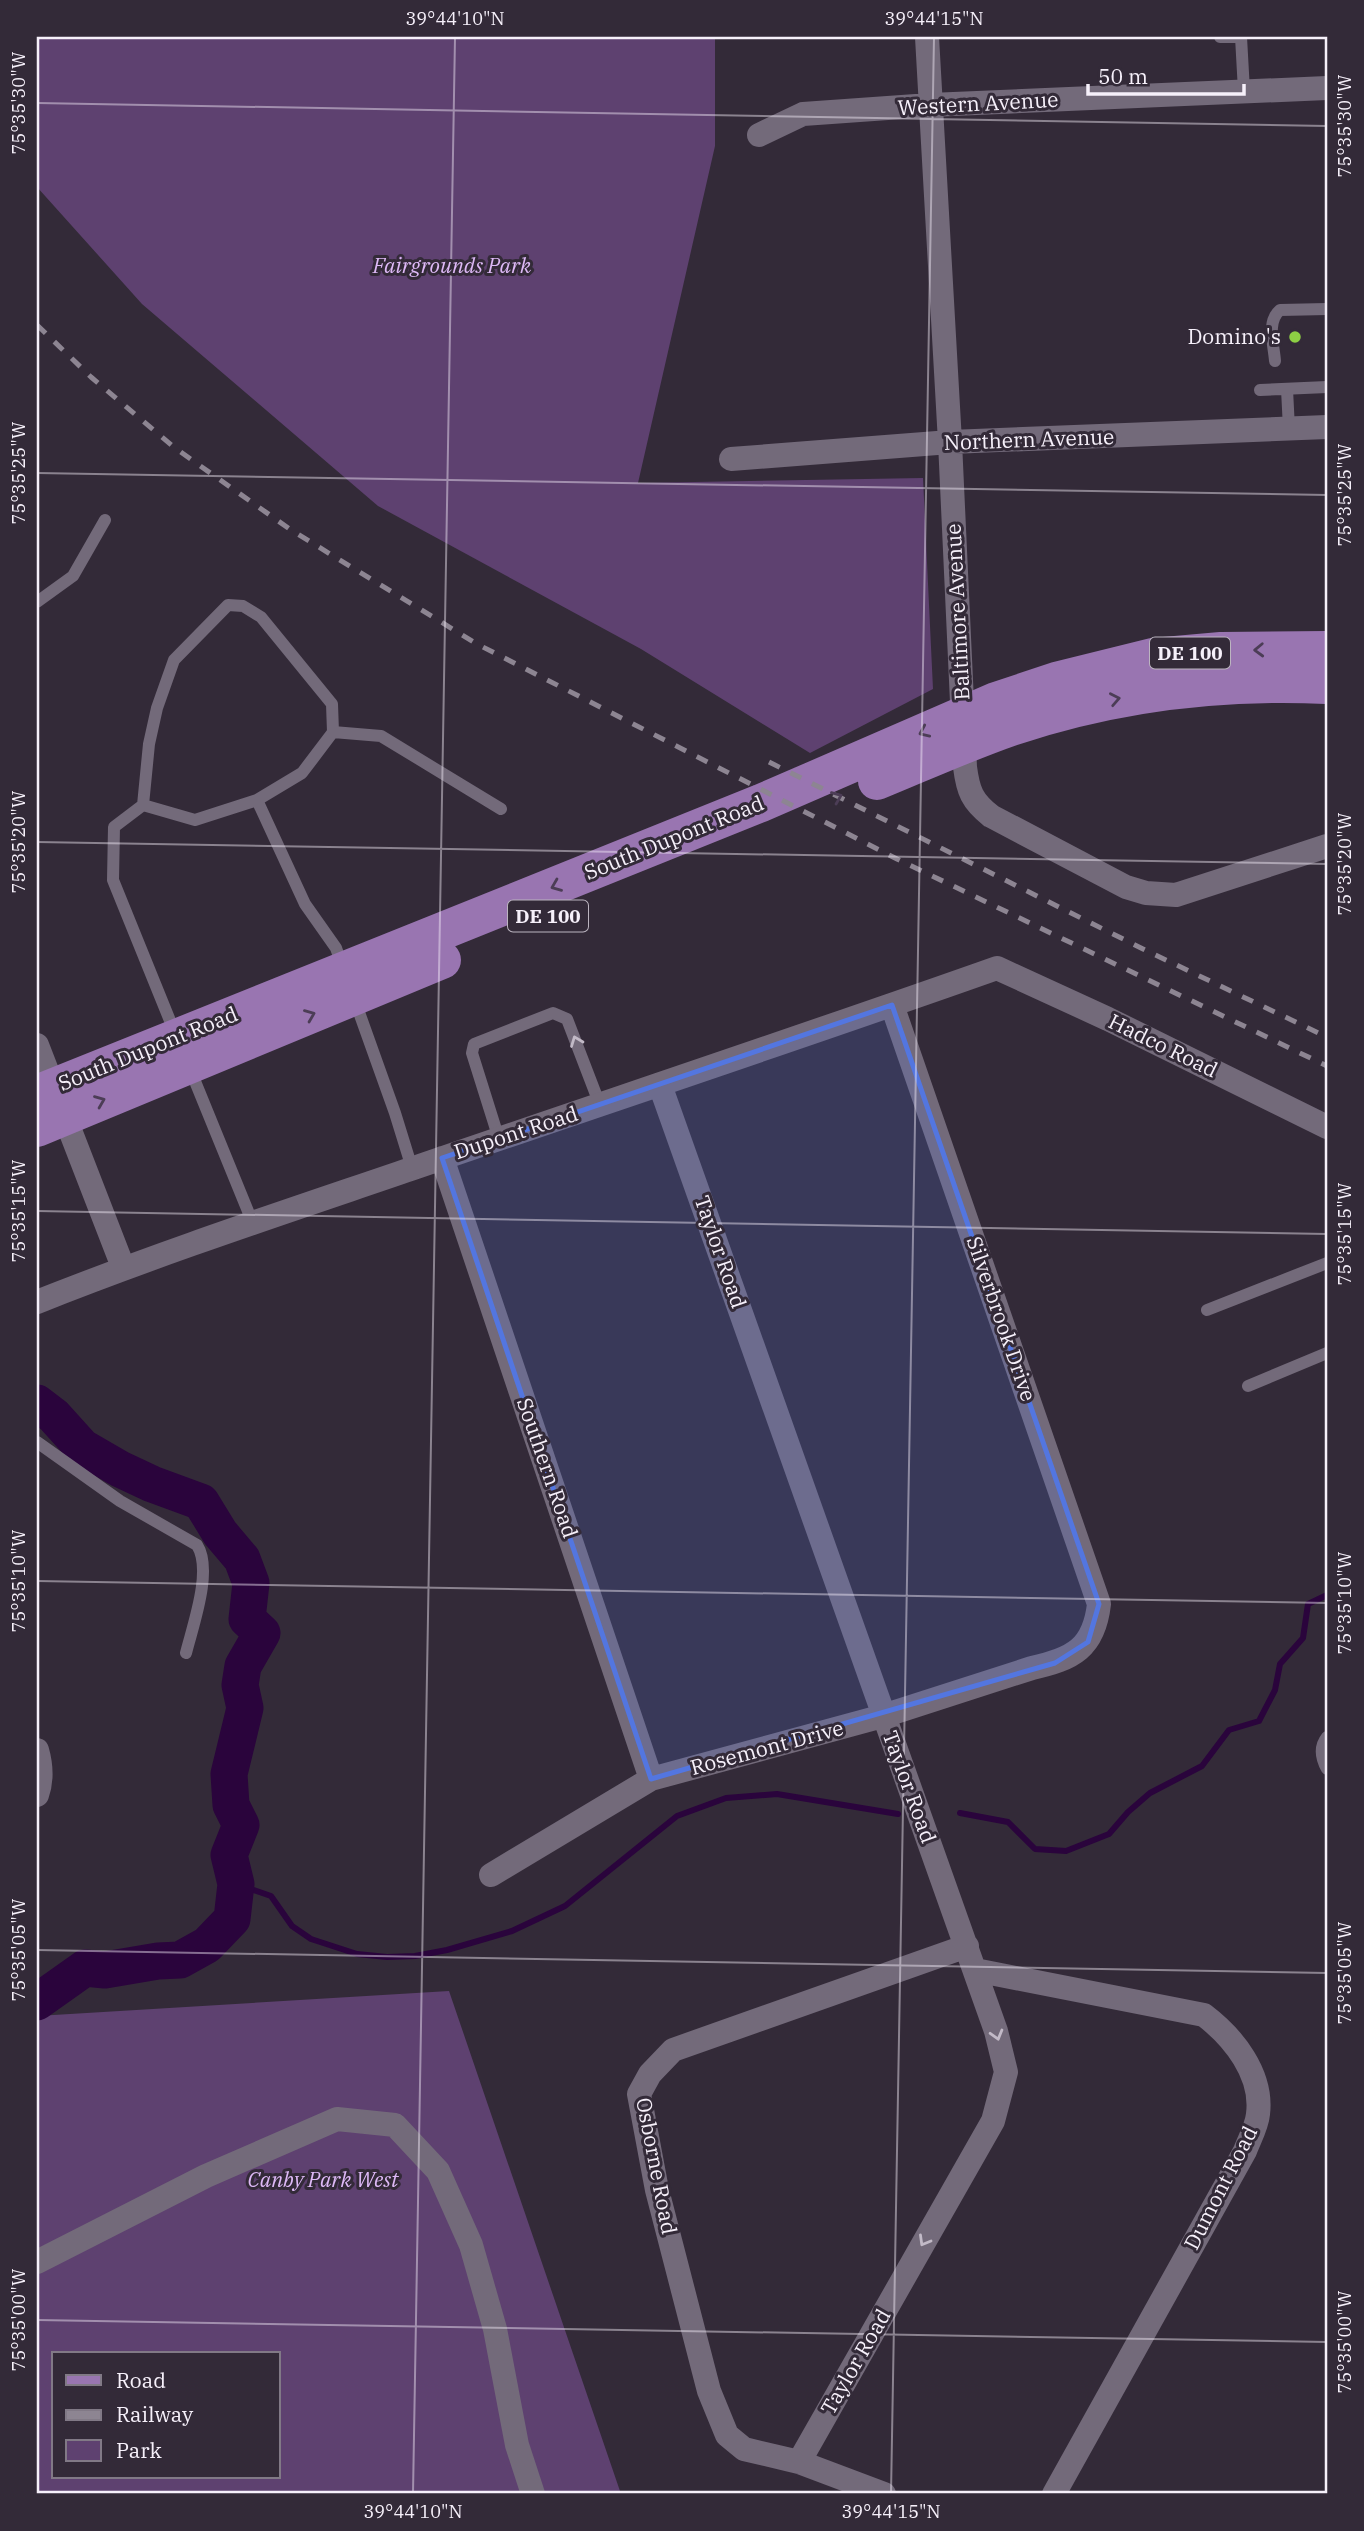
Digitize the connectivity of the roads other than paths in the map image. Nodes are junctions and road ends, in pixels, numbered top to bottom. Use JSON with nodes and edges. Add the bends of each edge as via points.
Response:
{"nodes":[{"id":1,"x":927,"y":37,"type":"edge"},
{"id":2,"x":1220,"y":37,"type":"edge"},
{"id":3,"x":1241,"y":37,"type":"edge"},
{"id":4,"x":1250,"y":37,"type":"edge"},
{"id":5,"x":1327,"y":88,"type":"edge"},
{"id":6,"x":1244,"y":91,"type":"junction"},
{"id":7,"x":930,"y":105,"type":"junction"},
{"id":8,"x":759,"y":135,"type":"dead end"},
{"id":9,"x":1327,"y":309,"type":"edge"},
{"id":10,"x":1275,"y":361,"type":"dead end"},
{"id":11,"x":1327,"y":387,"type":"edge"},
{"id":12,"x":1287,"y":389,"type":"junction"},
{"id":13,"x":1260,"y":390,"type":"dead end"},
{"id":14,"x":1327,"y":427,"type":"edge"},
{"id":15,"x":1289,"y":429,"type":"junction"},
{"id":16,"x":950,"y":442,"type":"junction"},
{"id":17,"x":731,"y":459,"type":"dead end"},
{"id":18,"x":105,"y":520,"type":"dead end"},
{"id":19,"x":37,"y":601,"type":"edge"},
{"id":20,"x":1327,"y":650,"type":"edge"},
{"id":21,"x":1327,"y":685,"type":"edge"},
{"id":22,"x":1059,"y":696,"type":"junction"},
{"id":23,"x":333,"y":732,"type":"junction"},
{"id":24,"x":257,"y":800,"type":"junction"},
{"id":25,"x":143,"y":805,"type":"junction"},
{"id":26,"x":501,"y":808,"type":"dead end"},
{"id":27,"x":1327,"y":846,"type":"edge"},
{"id":28,"x":997,"y":968,"type":"joint"},
{"id":29,"x":892,"y":1005,"type":"junction"},
{"id":30,"x":37,"y":1045,"type":"edge"},
{"id":31,"x":660,"y":1084,"type":"junction"},
{"id":32,"x":37,"y":1094,"type":"edge"},
{"id":33,"x":600,"y":1105,"type":"junction"},
{"id":34,"x":1327,"y":1127,"type":"edge"},
{"id":35,"x":37,"y":1128,"type":"edge"},
{"id":36,"x":499,"y":1139,"type":"junction"},
{"id":37,"x":442,"y":1158,"type":"junction"},
{"id":38,"x":412,"y":1168,"type":"junction"},
{"id":39,"x":252,"y":1221,"type":"junction"},
{"id":40,"x":1327,"y":1264,"type":"edge"},
{"id":41,"x":123,"y":1268,"type":"junction"},
{"id":42,"x":37,"y":1302,"type":"edge"},
{"id":43,"x":1207,"y":1310,"type":"dead end"},
{"id":44,"x":1327,"y":1353,"type":"edge"},
{"id":45,"x":1248,"y":1386,"type":"dead end"},
{"id":46,"x":37,"y":1441,"type":"edge"},
{"id":47,"x":1091,"y":1634,"type":"joint"},
{"id":48,"x":186,"y":1653,"type":"dead end"},
{"id":49,"x":883,"y":1716,"type":"junction"},
{"id":50,"x":1327,"y":1737,"type":"edge"},
{"id":51,"x":37,"y":1750,"type":"edge"},
{"id":52,"x":1327,"y":1769,"type":"edge"},
{"id":53,"x":651,"y":1779,"type":"junction"},
{"id":54,"x":37,"y":1795,"type":"edge"},
{"id":55,"x":491,"y":1875,"type":"dead end"},
{"id":56,"x":967,"y":1946,"type":"junction"},
{"id":57,"x":975,"y":1970,"type":"junction"},
{"id":58,"x":37,"y":2262,"type":"edge"},
{"id":59,"x":799,"y":2462,"type":"junction"},
{"id":60,"x":533,"y":2494,"type":"edge"},
{"id":61,"x":884,"y":2494,"type":"edge"},
{"id":62,"x":1054,"y":2494,"type":"edge"}],
"edges":[{"from":1,"to":7,"type":"street","name":"Baltimore Avenue"},
{"from":2,"to":3,"type":"lane"},
{"from":3,"to":4,"type":"lane"},
{"from":3,"to":6,"type":"lane"},
{"from":5,"to":6,"type":"street","name":"Western Avenue"},
{"from":6,"to":7,"type":"street","name":"Western Avenue"},
{"from":7,"to":8,"type":"street","name":"Western Avenue","via":[[803,114]]},
{"from":7,"to":16,"type":"street","name":"Baltimore Avenue"},
{"from":9,"to":10,"type":"lane","via":[[1276,313],[1272,327]]},
{"from":11,"to":12,"type":"lane"},
{"from":12,"to":13,"type":"lane"},
{"from":12,"to":15,"type":"lane"},
{"from":14,"to":15,"type":"street","name":"Northern Avenue"},
{"from":15,"to":16,"type":"street","name":"Northern Avenue"},
{"from":16,"to":17,"type":"street","name":"Northern Avenue"},
{"from":16,"to":27,"type":"street","name":"Baltimore Avenue","via":[[965,767],[976,804],[1114,881],[1146,893],[1176,895]]},
{"from":18,"to":19,"type":"lane","via":[[73,576]]},
{"from":20,"to":22,"type":"main road","name":"South Dupont Road","number":"DE 100","one_way":true,"via":[[1153,657]]},
{"from":22,"to":21,"type":"main road","name":"South Dupont Road","number":"DE 100","one_way":true,"via":[[1115,699],[1254,684]]},
{"from":22,"to":32,"type":"main road","name":"South Dupont Road","number":"DE 100","one_way":true,"via":[[996,701],[761,803]]},
{"from":35,"to":22,"type":"main road","name":"South Dupont Road","number":"DE 100","one_way":true,"via":[[975,740]]},
{"from":23,"to":24,"type":"lane","via":[[302,774]]},
{"from":23,"to":25,"type":"lane","via":[[332,704],[261,617],[243,606],[228,605],[174,660],[149,744]]},
{"from":23,"to":26,"type":"lane","via":[[380,736]]},
{"from":24,"to":25,"type":"lane","via":[[195,820]]},
{"from":24,"to":38,"type":"lane","via":[[304,904],[336,948]]},
{"from":25,"to":39,"type":"lane","via":[[114,827],[113,880]]},
{"from":28,"to":29,"type":"street","name":"Dupont Road"},
{"from":28,"to":34,"type":"street","name":"Hadco Road"},
{"from":29,"to":31,"type":"street","name":"Dupont Road"},
{"from":29,"to":47,"type":"street","name":"Silverbrook Drive","via":[[1091,1578],[1099,1604]]},
{"from":30,"to":41,"type":"street"},
{"from":31,"to":33,"type":"street","name":"Dupont Road"},
{"from":31,"to":49,"type":"street","name":"Taylor Road"},
{"from":33,"to":36,"type":"street","name":"Dupont Road"},
{"from":33,"to":36,"type":"lane","one_way":true,"via":[[567,1019],[554,1013],[474,1044],[472,1053]]},
{"from":36,"to":37,"type":"street","name":"Dupont Road"},
{"from":37,"to":38,"type":"street","name":"Dupont Road"},
{"from":37,"to":53,"type":"street","name":"Southern Road"},
{"from":38,"to":39,"type":"street","name":"Dupont Road"},
{"from":39,"to":41,"type":"street","name":"Dupont Road"},
{"from":40,"to":43,"type":"lane"},
{"from":41,"to":42,"type":"street","name":"Dupont Road"},
{"from":44,"to":45,"type":"lane"},
{"from":46,"to":48,"type":"lane","via":[[120,1502],[197,1545],[202,1554],[201,1591]]},
{"from":47,"to":49,"type":"street","name":"Rosemont Drive","via":[[1075,1653],[1055,1663]]},
{"from":49,"to":53,"type":"street","name":"Rosemont Drive"},
{"from":49,"to":56,"type":"street","name":"Taylor Road"},
{"from":50,"to":52,"type":"lane","via":[[1322,1759]]},
{"from":51,"to":54,"type":"street"},
{"from":53,"to":55,"type":"street","name":"Rosemont Drive"},
{"from":56,"to":57,"type":"street","name":"Taylor Road"},
{"from":56,"to":59,"type":"street","name":"Osborne Road","via":[[673,2050],[650,2074],[639,2094],[657,2190],[709,2391],[727,2435],[744,2449]]},
{"from":57,"to":59,"type":"street","name":"Taylor Road","one_way":true,"via":[[1006,2072],[993,2120]]},
{"from":57,"to":62,"type":"street","name":"Dumont Road","via":[[1204,2015],[1244,2057],[1255,2084],[1258,2115],[1245,2151]]},
{"from":58,"to":60,"type":"street","via":[[205,2176],[337,2119],[395,2125],[438,2171],[471,2245],[495,2329],[517,2445]]},
{"from":59,"to":61,"type":"street"}]}
